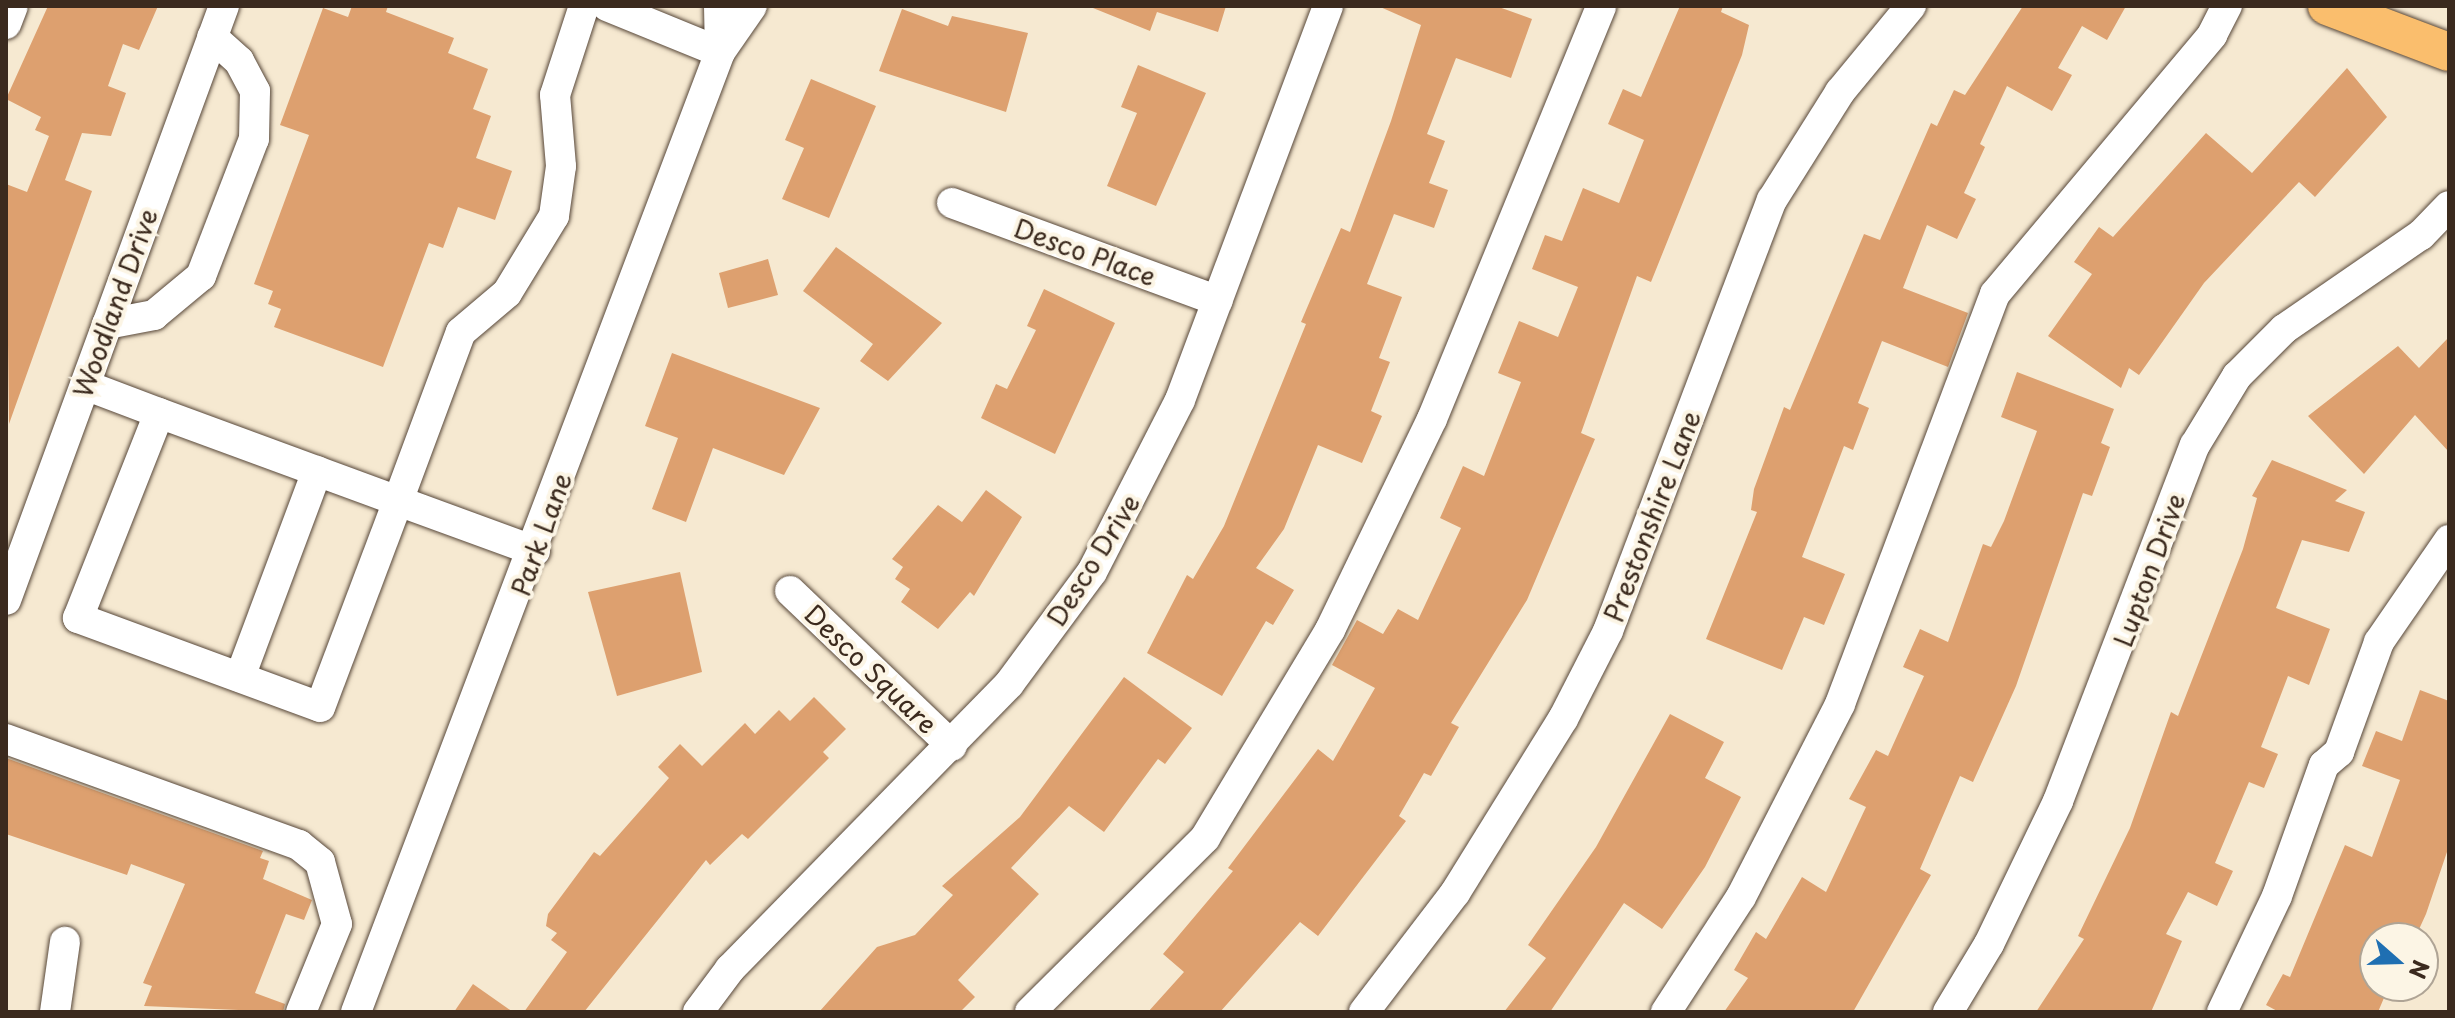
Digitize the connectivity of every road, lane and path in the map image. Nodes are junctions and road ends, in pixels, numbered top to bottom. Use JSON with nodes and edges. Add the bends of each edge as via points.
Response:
{"nodes":[{"id":1,"x":13,"y":6,"type":"edge"},
{"id":2,"x":224,"y":6,"type":"edge"},
{"id":3,"x":584,"y":6,"type":"edge"},
{"id":4,"x":607,"y":6,"type":"edge"},
{"id":5,"x":719,"y":6,"type":"edge"},
{"id":6,"x":752,"y":6,"type":"edge"},
{"id":7,"x":1328,"y":6,"type":"edge"},
{"id":8,"x":1601,"y":6,"type":"edge"},
{"id":9,"x":1911,"y":6,"type":"edge"},
{"id":10,"x":2227,"y":6,"type":"edge"},
{"id":11,"x":2327,"y":6,"type":"edge"},
{"id":12,"x":6,"y":24,"type":"edge"},
{"id":13,"x":212,"y":37,"type":"junction"},
{"id":14,"x":720,"y":52,"type":"junction"},
{"id":15,"x":2449,"y":52,"type":"edge"},
{"id":16,"x":952,"y":203,"type":"dead end"},
{"id":17,"x":2449,"y":206,"type":"edge"},
{"id":18,"x":1218,"y":301,"type":"junction"},
{"id":19,"x":107,"y":324,"type":"junction"},
{"id":20,"x":85,"y":385,"type":"junction"},
{"id":21,"x":159,"y":413,"type":"junction"},
{"id":22,"x":317,"y":471,"type":"junction"},
{"id":23,"x":398,"y":501,"type":"junction"},
{"id":24,"x":2449,"y":540,"type":"edge"},
{"id":25,"x":535,"y":551,"type":"junction"},
{"id":26,"x":790,"y":591,"type":"dead end"},
{"id":27,"x":6,"y":600,"type":"edge"},
{"id":28,"x":240,"y":677,"type":"junction"},
{"id":29,"x":6,"y":739,"type":"edge"},
{"id":30,"x":952,"y":746,"type":"junction"},
{"id":31,"x":65,"y":942,"type":"dead end"},
{"id":32,"x":55,"y":1012,"type":"edge"},
{"id":33,"x":301,"y":1012,"type":"edge"},
{"id":34,"x":356,"y":1012,"type":"edge"},
{"id":35,"x":698,"y":1012,"type":"edge"},
{"id":36,"x":1030,"y":1012,"type":"edge"},
{"id":37,"x":1364,"y":1012,"type":"edge"},
{"id":38,"x":1666,"y":1012,"type":"edge"},
{"id":39,"x":1948,"y":1012,"type":"edge"},
{"id":40,"x":2222,"y":1012,"type":"edge"}],
"edges":[{"from":1,"to":12,"type":"street"},
{"from":2,"to":13,"type":"street","name":"Woodland Drive"},
{"from":3,"to":23,"type":"street","via":[[555,95],[561,166],[554,216],[507,293],[461,332]]},
{"from":4,"to":14,"type":"street"},
{"from":5,"to":14,"type":"street","name":"Park Lane"},
{"from":6,"to":14,"type":"street","name":"Park Lane"},
{"from":7,"to":18,"type":"street","name":"Desco Drive"},
{"from":8,"to":36,"type":"street","via":[[1432,419],[1330,630],[1205,838]]},
{"from":9,"to":37,"type":"street","name":"Prestonshire Lane","via":[[1840,92],[1772,200],[1608,631],[1563,719],[1455,893]]},
{"from":10,"to":38,"type":"street","via":[[2212,35],[1995,294],[1840,704],[1741,897]]},
{"from":11,"to":15,"type":"main road"},
{"from":13,"to":19,"type":"street","name":"Woodland Drive"},
{"from":13,"to":19,"type":"street","via":[[239,61],[255,91],[254,139],[201,276],[154,315]]},
{"from":14,"to":25,"type":"street","name":"Park Lane"},
{"from":16,"to":18,"type":"street","name":"Desco Place"},
{"from":17,"to":39,"type":"street","name":"Lupton Drive","via":[[2421,235],[2284,329],[2237,376],[2195,445],[2058,801],[1989,944]]},
{"from":18,"to":30,"type":"street","name":"Desco Drive","via":[[1180,400],[1092,572],[1009,684]]},
{"from":19,"to":20,"type":"street","name":"Woodland Drive"},
{"from":20,"to":21,"type":"street"},
{"from":20,"to":27,"type":"street","name":"Woodland Drive"},
{"from":21,"to":22,"type":"street"},
{"from":21,"to":28,"type":"street","via":[[78,618]]},
{"from":22,"to":23,"type":"street"},
{"from":22,"to":28,"type":"street"},
{"from":23,"to":25,"type":"street"},
{"from":23,"to":28,"type":"street","via":[[320,707]]},
{"from":24,"to":40,"type":"street","via":[[2379,642],[2339,752],[2324,765],[2277,896]]},
{"from":25,"to":34,"type":"street","name":"Park Lane"},
{"from":26,"to":30,"type":"street","name":"Desco Square"},
{"from":29,"to":33,"type":"street","via":[[299,845],[320,862],[337,924]]},
{"from":30,"to":35,"type":"street","name":"Desco Drive","via":[[730,969]]},
{"from":31,"to":32,"type":"street"}]}
